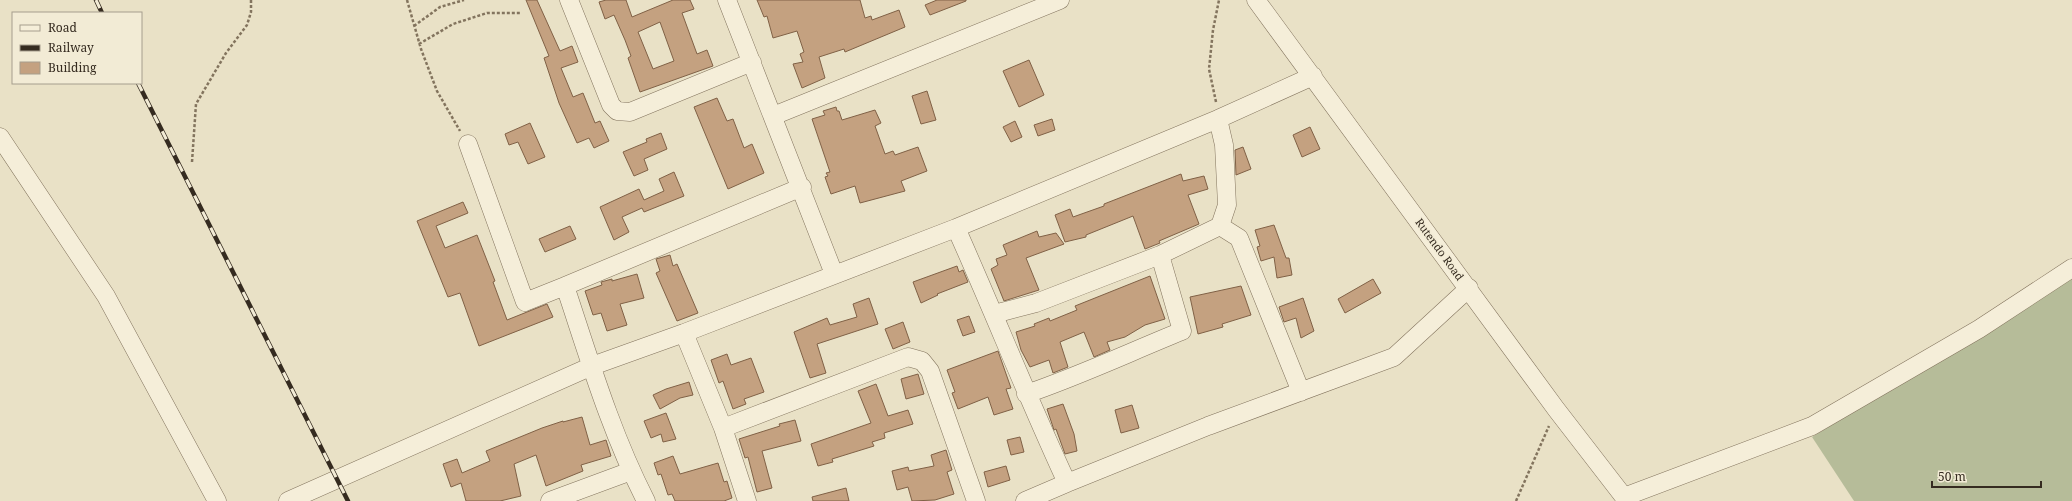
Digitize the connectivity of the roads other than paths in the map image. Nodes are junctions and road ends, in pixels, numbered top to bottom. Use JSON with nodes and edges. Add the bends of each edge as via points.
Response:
{"nodes":[{"id":1,"x":569,"y":0,"type":"edge"},
{"id":2,"x":727,"y":0,"type":"edge"},
{"id":3,"x":1060,"y":0,"type":"edge"},
{"id":4,"x":1256,"y":0,"type":"edge"},
{"id":5,"x":752,"y":62,"type":"junction"},
{"id":6,"x":1313,"y":76,"type":"junction"},
{"id":7,"x":773,"y":116,"type":"junction"},
{"id":8,"x":1218,"y":118,"type":"junction"},
{"id":9,"x":0,"y":137,"type":"edge"},
{"id":10,"x":468,"y":144,"type":"road end"},
{"id":11,"x":802,"y":188,"type":"junction"},
{"id":12,"x":1220,"y":226,"type":"junction"},
{"id":13,"x":956,"y":228,"type":"junction"},
{"id":14,"x":1160,"y":255,"type":"junction"},
{"id":15,"x":2072,"y":268,"type":"edge"},
{"id":16,"x":834,"y":274,"type":"junction"},
{"id":17,"x":565,"y":286,"type":"junction"},
{"id":18,"x":1469,"y":288,"type":"junction"},
{"id":19,"x":994,"y":314,"type":"junction"},
{"id":20,"x":684,"y":333,"type":"junction"},
{"id":21,"x":592,"y":366,"type":"junction"},
{"id":22,"x":1301,"y":392,"type":"junction"},
{"id":23,"x":1026,"y":394,"type":"junction"},
{"id":24,"x":724,"y":428,"type":"junction"},
{"id":25,"x":631,"y":471,"type":"junction"},
{"id":26,"x":1067,"y":483,"type":"junction"},
{"id":27,"x":304,"y":497,"type":"edge"},
{"id":28,"x":217,"y":501,"type":"edge"},
{"id":29,"x":288,"y":501,"type":"edge"},
{"id":30,"x":550,"y":501,"type":"edge"},
{"id":31,"x":646,"y":501,"type":"edge"},
{"id":32,"x":747,"y":501,"type":"edge"},
{"id":33,"x":976,"y":501,"type":"edge"},
{"id":34,"x":1024,"y":501,"type":"edge"}],
"edges":[{"from":1,"to":5,"type":"street","via":[[611,105],[617,111],[630,112]]},
{"from":2,"to":5,"type":"street"},
{"from":3,"to":7,"type":"street"},
{"from":4,"to":6,"type":"street","name":"Rutendo Road"},
{"from":5,"to":7,"type":"street"},
{"from":6,"to":8,"type":"street"},
{"from":6,"to":18,"type":"street","name":"Rutendo Road"},
{"from":7,"to":11,"type":"street"},
{"from":8,"to":12,"type":"street","via":[[1224,145],[1227,205]]},
{"from":8,"to":13,"type":"street"},
{"from":9,"to":28,"type":"street","via":[[106,296]]},
{"from":10,"to":17,"type":"street","via":[[525,302]]},
{"from":11,"to":16,"type":"street"},
{"from":11,"to":17,"type":"street"},
{"from":12,"to":14,"type":"street"},
{"from":12,"to":22,"type":"street","via":[[1239,238]]},
{"from":13,"to":16,"type":"street"},
{"from":13,"to":19,"type":"street"},
{"from":14,"to":19,"type":"street","via":[[1036,303]]},
{"from":14,"to":23,"type":"street","via":[[1182,331]]},
{"from":15,"to":18,"type":"street","name":"Rutendo Road","via":[[1979,329],[1812,426],[1624,497],[1556,409]]},
{"from":16,"to":20,"type":"street"},
{"from":17,"to":21,"type":"street"},
{"from":18,"to":22,"type":"street","via":[[1394,357]]},
{"from":19,"to":23,"type":"street"},
{"from":20,"to":21,"type":"street"},
{"from":20,"to":24,"type":"street"},
{"from":21,"to":25,"type":"street"},
{"from":21,"to":27,"type":"street"},
{"from":22,"to":26,"type":"street","via":[[1208,426]]},
{"from":23,"to":26,"type":"street"},
{"from":24,"to":32,"type":"street"},
{"from":24,"to":33,"type":"street","via":[[908,357],[922,361],[930,371]]},
{"from":25,"to":30,"type":"street"},
{"from":25,"to":31,"type":"street"},
{"from":26,"to":34,"type":"street"},
{"from":27,"to":29,"type":"street"}]}
